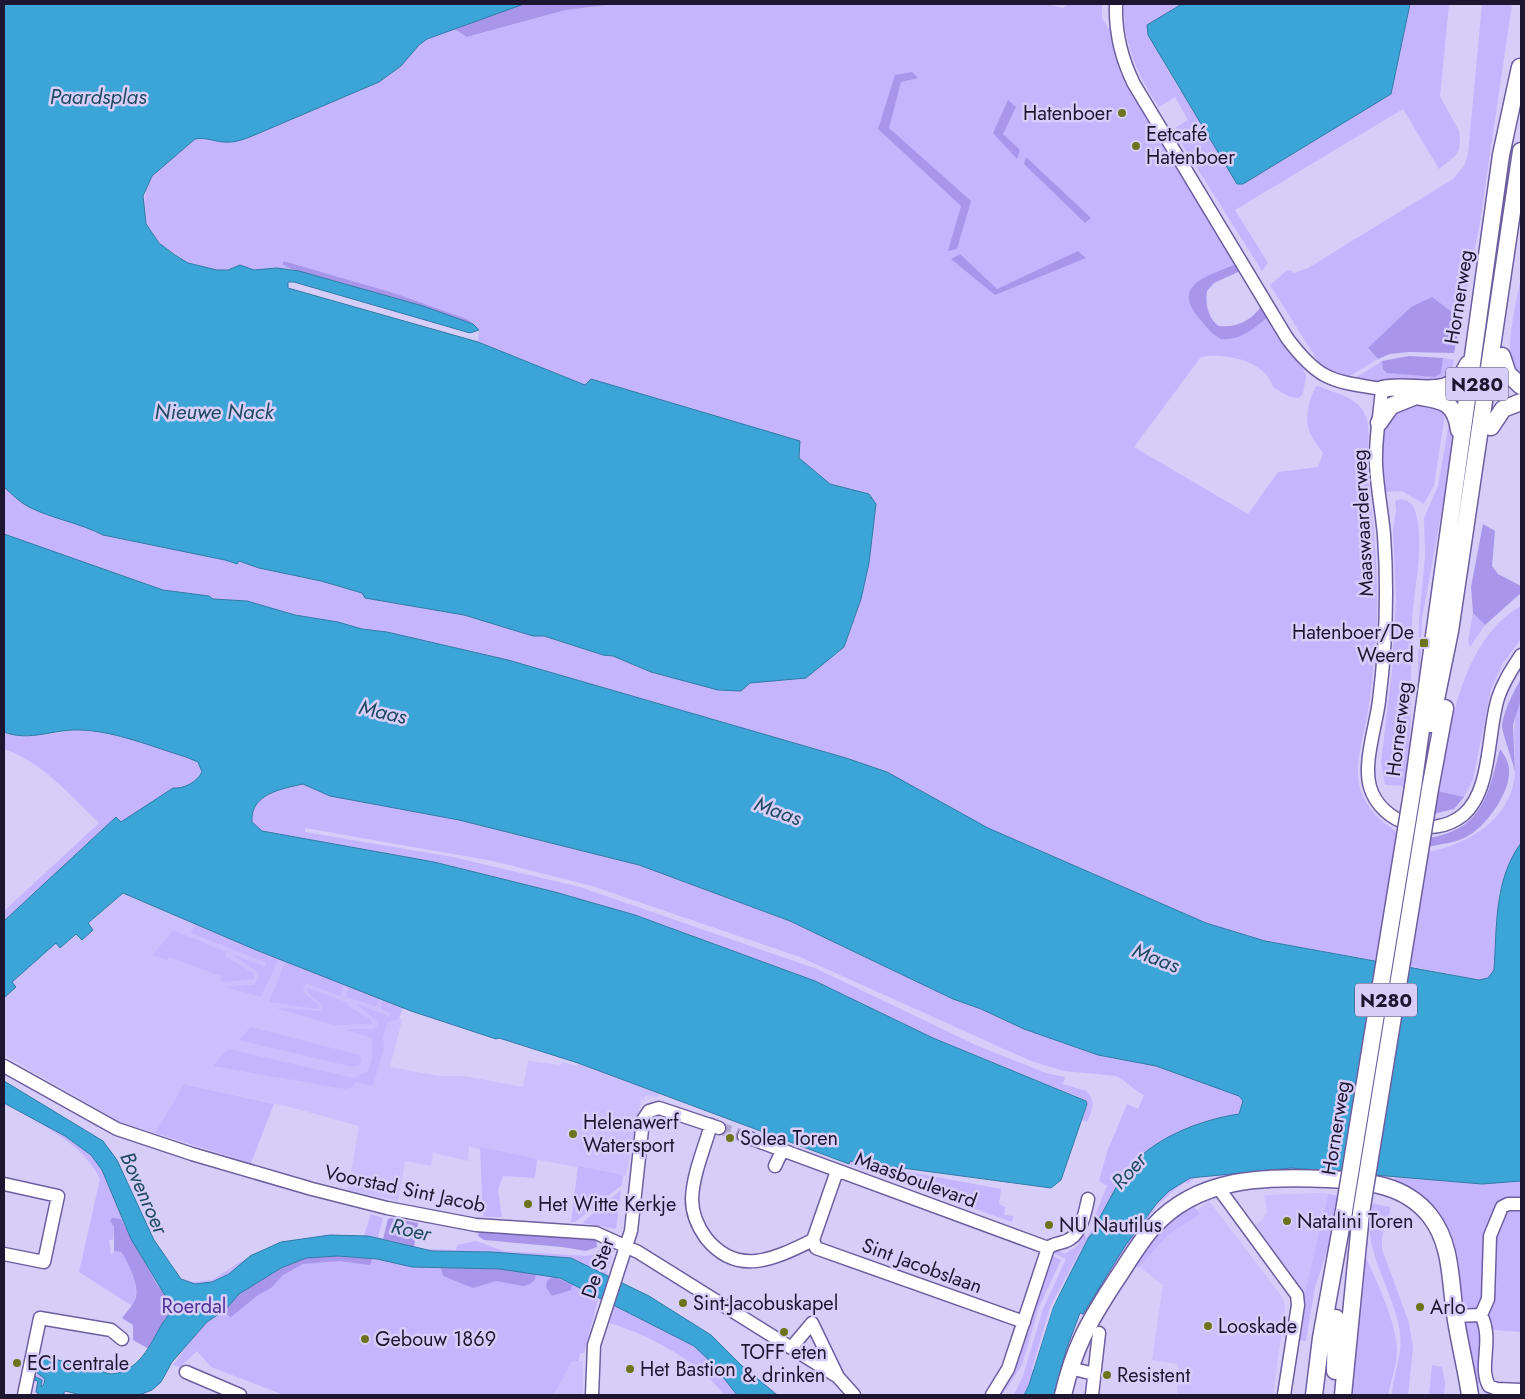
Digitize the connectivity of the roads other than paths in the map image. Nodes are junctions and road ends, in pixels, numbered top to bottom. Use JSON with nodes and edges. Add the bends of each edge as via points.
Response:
{"nodes":[{"id":1,"x":1116,"y":4,"type":"edge"},
{"id":2,"x":1521,"y":62,"type":"edge"},
{"id":3,"x":1521,"y":151,"type":"edge"},
{"id":4,"x":1521,"y":216,"type":"edge"},
{"id":5,"x":1472,"y":353,"type":"junction"},
{"id":6,"x":1502,"y":356,"type":"junction"},
{"id":7,"x":1521,"y":386,"type":"edge"},
{"id":8,"x":1382,"y":389,"type":"junction"},
{"id":9,"x":1416,"y":396,"type":"junction"},
{"id":10,"x":1521,"y":402,"type":"edge"},
{"id":11,"x":1379,"y":423,"type":"junction"},
{"id":12,"x":1491,"y":427,"type":"junction"},
{"id":13,"x":1460,"y":439,"type":"junction"},
{"id":14,"x":1521,"y":655,"type":"edge"},
{"id":15,"x":1435,"y":702,"type":"junction"},
{"id":16,"x":1421,"y":788,"type":"junction"},
{"id":17,"x":4,"y":1066,"type":"edge"},
{"id":18,"x":744,"y":1136,"type":"tunnel mouth"},
{"id":19,"x":782,"y":1151,"type":"junction"},
{"id":20,"x":775,"y":1166,"type":"dead end"},
{"id":21,"x":837,"y":1171,"type":"junction"},
{"id":22,"x":4,"y":1184,"type":"edge"},
{"id":23,"x":1216,"y":1186,"type":"junction"},
{"id":24,"x":1088,"y":1200,"type":"dead end"},
{"id":25,"x":1521,"y":1204,"type":"edge"},
{"id":26,"x":1352,"y":1212,"type":"junction"},
{"id":27,"x":813,"y":1240,"type":"junction"},
{"id":28,"x":626,"y":1245,"type":"junction"},
{"id":29,"x":1048,"y":1248,"type":"junction"},
{"id":30,"x":4,"y":1254,"type":"edge"},
{"id":31,"x":1481,"y":1314,"type":"junction"},
{"id":32,"x":1455,"y":1316,"type":"junction"},
{"id":33,"x":1336,"y":1318,"type":"junction"},
{"id":34,"x":1024,"y":1322,"type":"junction"},
{"id":35,"x":1099,"y":1333,"type":"dead end"},
{"id":36,"x":122,"y":1338,"type":"dead end"},
{"id":37,"x":791,"y":1348,"type":"junction"},
{"id":38,"x":1070,"y":1368,"type":"junction"},
{"id":39,"x":186,"y":1372,"type":"dead end"},
{"id":40,"x":1094,"y":1374,"type":"junction"},
{"id":41,"x":838,"y":1377,"type":"junction"},
{"id":42,"x":1521,"y":1390,"type":"edge"},
{"id":43,"x":24,"y":1395,"type":"edge"},
{"id":44,"x":240,"y":1395,"type":"edge"},
{"id":45,"x":592,"y":1395,"type":"edge"},
{"id":46,"x":854,"y":1395,"type":"edge"},
{"id":47,"x":992,"y":1395,"type":"edge"},
{"id":48,"x":1063,"y":1395,"type":"edge"},
{"id":49,"x":1070,"y":1395,"type":"edge"},
{"id":50,"x":1092,"y":1395,"type":"edge"},
{"id":51,"x":1284,"y":1395,"type":"edge"},
{"id":52,"x":1314,"y":1395,"type":"edge"},
{"id":53,"x":1322,"y":1395,"type":"edge"},
{"id":54,"x":1334,"y":1395,"type":"edge"},
{"id":55,"x":1344,"y":1395,"type":"edge"},
{"id":56,"x":1460,"y":1395,"type":"edge"},
{"id":57,"x":1470,"y":1395,"type":"edge"}],
"edges":[{"from":1,"to":8,"type":"street","via":[[1120,47],[1134,84],[1287,338],[1301,357],[1322,376]]},
{"from":2,"to":5,"type":"main road","name":"Hornerweg","number":"N280","via":[[1501,155]]},
{"from":2,"to":15,"type":"main road","name":"Hornerweg","number":"N280","via":[[1442,628]]},
{"from":3,"to":15,"type":"main road","name":"Hornerweg","number":"N280","via":[[1450,631]]},
{"from":4,"to":6,"type":"main road","name":"Hornerweg","number":"N280"},
{"from":5,"to":8,"type":"main road","via":[[1463,376],[1451,386]]},
{"from":5,"to":13,"type":"main road","name":"Hornerweg","number":"N280"},
{"from":6,"to":7,"type":"main road","via":[[1508,374]]},
{"from":6,"to":12,"type":"main road","name":"Hornerweg","number":"N280"},
{"from":8,"to":9,"type":"main road"},
{"from":8,"to":11,"type":"street","name":"Maaswaarderweg"},
{"from":9,"to":11,"type":"main road","via":[[1392,406]]},
{"from":9,"to":13,"type":"main road","via":[[1449,405],[1456,416]]},
{"from":10,"to":12,"type":"main road","via":[[1503,409]]},
{"from":11,"to":14,"type":"street","name":"Maaswaarderweg","via":[[1376,465],[1384,534],[1386,618],[1383,668],[1368,777],[1372,793],[1385,811],[1404,823],[1430,827],[1452,822],[1472,805],[1482,782],[1498,699]]},
{"from":12,"to":16,"type":"main road","name":"Hornerweg","number":"N280","via":[[1460,625]]},
{"from":13,"to":16,"type":"main road","name":"Hornerweg","number":"N280"},
{"from":15,"to":16,"type":"main road","name":"Hornerweg","number":"N280"},
{"from":16,"to":26,"type":"main road","name":"Hornerweg","number":"N280","bridge":true},
{"from":17,"to":28,"type":"street","name":"Voorstad Sint Jacob","via":[[117,1129],[234,1167],[387,1208],[476,1225],[596,1233]]},
{"from":18,"to":19,"type":"street","name":"Maasboulevard"},
{"from":19,"to":20,"type":"street"},
{"from":19,"to":21,"type":"street","name":"Maasboulevard"},
{"from":21,"to":27,"type":"street"},
{"from":21,"to":29,"type":"street","name":"Maasboulevard"},
{"from":22,"to":30,"type":"street","via":[[58,1196],[44,1262]]},
{"from":23,"to":32,"type":"main road","via":[[1241,1181],[1320,1179],[1380,1185],[1402,1192],[1430,1216],[1443,1240]]},
{"from":23,"to":38,"type":"main road","via":[[1176,1206],[1152,1228],[1084,1332]]},
{"from":23,"to":51,"type":"street","via":[[1297,1295]]},
{"from":24,"to":29,"type":"street","via":[[1076,1232],[1067,1241]]},
{"from":25,"to":31,"type":"street","via":[[1502,1207],[1490,1236],[1488,1299]]},
{"from":26,"to":33,"type":"main road","name":"Hornerweg","number":"N280"},
{"from":26,"to":52,"type":"main road","name":"Hornerweg","number":"N280","via":[[1321,1338]]},
{"from":26,"to":55,"type":"main road","name":"Hornerweg","number":"N280"},
{"from":27,"to":28,"type":"street","name":"De Ster","via":[[778,1257],[755,1262],[734,1259],[712,1245],[700,1231],[692,1201],[694,1182],[715,1127],[659,1108],[649,1111],[643,1120]]},
{"from":27,"to":34,"type":"street","name":"Sint Jacobslaan","via":[[816,1248]]},
{"from":28,"to":37,"type":"street","name":"Voorstad Sint Jacob"},
{"from":28,"to":45,"type":"street","name":"De Ster","via":[[594,1345]]},
{"from":29,"to":34,"type":"street"},
{"from":31,"to":32,"type":"street"},
{"from":31,"to":42,"type":"street","via":[[1488,1327],[1488,1386]]},
{"from":32,"to":56,"type":"main road","via":[[1451,1337]]},
{"from":32,"to":57,"type":"main road"},
{"from":33,"to":53,"type":"main road","name":"Hornerweg","number":"N280"},
{"from":33,"to":54,"type":"main road","name":"Hornerweg","number":"N280"},
{"from":34,"to":47,"type":"street","via":[[1008,1369]]},
{"from":35,"to":40,"type":"street"},
{"from":36,"to":43,"type":"street","via":[[111,1330],[40,1318]]},
{"from":37,"to":41,"type":"street","name":"Voorstad Sint Jacob"},
{"from":37,"to":41,"type":"street","name":"Voorstad Sint Jacob","via":[[812,1323]]},
{"from":38,"to":40,"type":"street"},
{"from":38,"to":48,"type":"main road"},
{"from":38,"to":49,"type":"main road"},
{"from":39,"to":44,"type":"street"},
{"from":40,"to":50,"type":"street"},
{"from":41,"to":46,"type":"street","name":"Voorstad Sint Jacob"}]}
